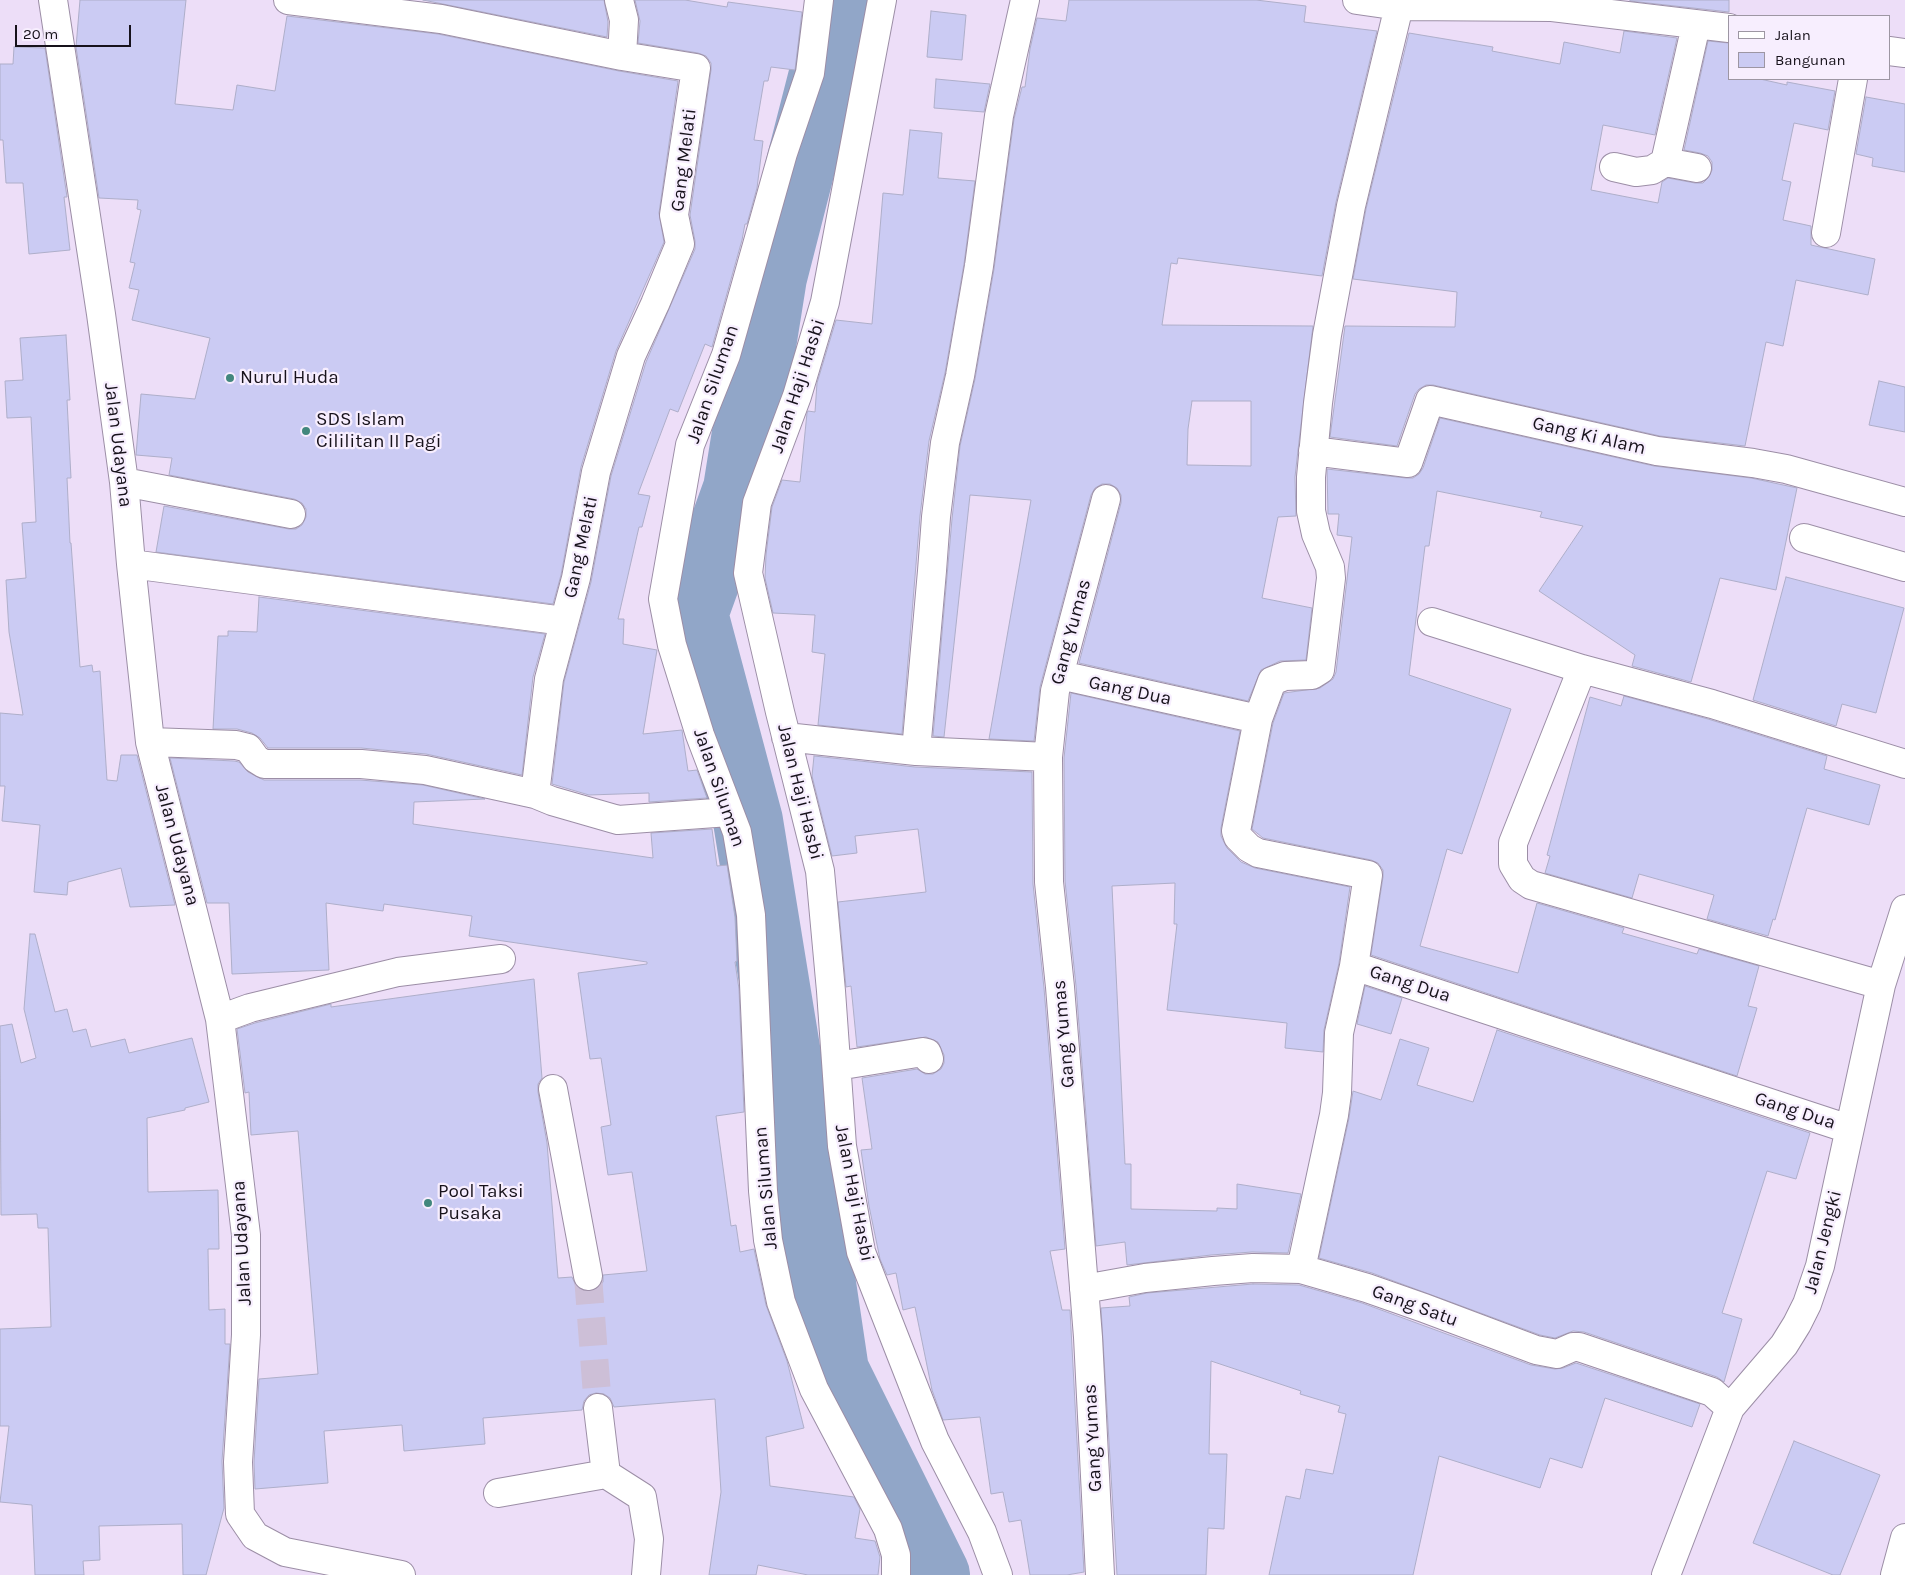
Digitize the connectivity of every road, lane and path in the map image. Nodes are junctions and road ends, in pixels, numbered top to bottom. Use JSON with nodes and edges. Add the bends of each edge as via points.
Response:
{"nodes":[{"id":1,"x":52,"y":0,"type":"edge"},
{"id":2,"x":288,"y":0,"type":"edge"},
{"id":3,"x":619,"y":0,"type":"edge"},
{"id":4,"x":819,"y":0,"type":"edge"},
{"id":5,"x":882,"y":0,"type":"edge"},
{"id":6,"x":1025,"y":0,"type":"edge"},
{"id":7,"x":1357,"y":0,"type":"edge"},
{"id":8,"x":1399,"y":6,"type":"junction"},
{"id":9,"x":1696,"y":25,"type":"junction"},
{"id":10,"x":1728,"y":28,"type":"edge"},
{"id":11,"x":1890,"y":51,"type":"edge"},
{"id":12,"x":1905,"y":53,"type":"edge"},
{"id":13,"x":622,"y":56,"type":"junction"},
{"id":14,"x":1853,"y":80,"type":"edge"},
{"id":15,"x":1665,"y":162,"type":"junction"},
{"id":16,"x":1614,"y":167,"type":"dead end"},
{"id":17,"x":1697,"y":168,"type":"dead end"},
{"id":18,"x":1826,"y":233,"type":"dead end"},
{"id":19,"x":1314,"y":451,"type":"junction"},
{"id":20,"x":124,"y":482,"type":"junction"},
{"id":21,"x":1106,"y":499,"type":"dead end"},
{"id":22,"x":1905,"y":502,"type":"edge"},
{"id":23,"x":291,"y":514,"type":"dead end"},
{"id":24,"x":1804,"y":538,"type":"dead end"},
{"id":25,"x":131,"y":564,"type":"junction"},
{"id":26,"x":1905,"y":566,"type":"edge"},
{"id":27,"x":564,"y":622,"type":"junction"},
{"id":28,"x":1432,"y":622,"type":"dead end"},
{"id":29,"x":1582,"y":669,"type":"junction"},
{"id":30,"x":1060,"y":675,"type":"junction"},
{"id":31,"x":1258,"y":719,"type":"junction"},
{"id":32,"x":786,"y":737,"type":"junction"},
{"id":33,"x":150,"y":742,"type":"junction"},
{"id":34,"x":916,"y":751,"type":"junction"},
{"id":35,"x":1048,"y":756,"type":"junction"},
{"id":36,"x":1905,"y":764,"type":"edge"},
{"id":37,"x":536,"y":794,"type":"junction"},
{"id":38,"x":729,"y":812,"type":"junction"},
{"id":39,"x":1905,"y":909,"type":"edge"},
{"id":40,"x":502,"y":959,"type":"dead end"},
{"id":41,"x":1354,"y":966,"type":"junction"},
{"id":42,"x":1881,"y":985,"type":"junction"},
{"id":43,"x":220,"y":1019,"type":"junction"},
{"id":44,"x":929,"y":1059,"type":"dead end"},
{"id":45,"x":837,"y":1066,"type":"junction"},
{"id":46,"x":553,"y":1089,"type":"dead end"},
{"id":47,"x":1849,"y":1129,"type":"junction"},
{"id":48,"x":1301,"y":1269,"type":"junction"},
{"id":49,"x":588,"y":1276,"type":"tunnel mouth"},
{"id":50,"x":1084,"y":1289,"type":"junction"},
{"id":51,"x":598,"y":1408,"type":"tunnel mouth"},
{"id":52,"x":1730,"y":1408,"type":"junction"},
{"id":53,"x":606,"y":1474,"type":"junction"},
{"id":54,"x":498,"y":1493,"type":"dead end"},
{"id":55,"x":1905,"y":1538,"type":"edge"},
{"id":56,"x":401,"y":1575,"type":"edge"},
{"id":57,"x":646,"y":1575,"type":"edge"},
{"id":58,"x":896,"y":1575,"type":"edge"},
{"id":59,"x":998,"y":1575,"type":"edge"},
{"id":60,"x":1100,"y":1575,"type":"edge"},
{"id":61,"x":1666,"y":1575,"type":"edge"},
{"id":62,"x":1895,"y":1575,"type":"edge"}],
"edges":[{"from":1,"to":20,"type":"street","name":"Jalan Udayana"},
{"from":2,"to":13,"type":"street","name":"Gang Melati","via":[[441,19]]},
{"from":3,"to":13,"type":"street","via":[[624,20]]},
{"from":4,"to":38,"type":"street","name":"Jalan Siluman","via":[[810,73],[783,153],[726,355],[690,445],[663,598],[672,645],[700,735]]},
{"from":5,"to":32,"type":"street","name":"Jalan Haji Hasbi","via":[[825,302],[798,396],[757,503],[748,573]]},
{"from":6,"to":34,"type":"street","via":[[999,116],[979,266],[945,443]]},
{"from":7,"to":8,"type":"street"},
{"from":8,"to":9,"type":"street","via":[[1552,7]]},
{"from":8,"to":19,"type":"street","via":[[1337,278]]},
{"from":9,"to":10,"type":"street"},
{"from":9,"to":15,"type":"street"},
{"from":11,"to":12,"type":"street"},
{"from":13,"to":27,"type":"street","name":"Gang Melati","via":[[696,68],[674,215],[680,244],[628,365],[596,472],[576,578]]},
{"from":14,"to":18,"type":"street"},
{"from":15,"to":16,"type":"street","via":[[1652,170],[1636,172]]},
{"from":15,"to":17,"type":"street"},
{"from":19,"to":22,"type":"street","name":"Gang Ki Alam","via":[[1408,463],[1430,400],[1657,451],[1786,469]]},
{"from":19,"to":31,"type":"street","via":[[1311,512],[1331,578],[1320,670],[1308,676],[1285,676],[1272,680]]},
{"from":20,"to":23,"type":"street"},
{"from":20,"to":25,"type":"street","name":"Jalan Udayana"},
{"from":21,"to":30,"type":"street","name":"Gang Yumas"},
{"from":24,"to":26,"type":"street"},
{"from":25,"to":27,"type":"street"},
{"from":25,"to":33,"type":"street","name":"Jalan Udayana"},
{"from":27,"to":37,"type":"street","name":"Gang Melati","via":[[549,679]]},
{"from":28,"to":29,"type":"street"},
{"from":29,"to":36,"type":"street","via":[[1712,704]]},
{"from":29,"to":42,"type":"street","via":[[1513,844],[1513,864],[1522,879],[1532,885]]},
{"from":30,"to":31,"type":"street","name":"Gang Dua"},
{"from":30,"to":35,"type":"street","name":"Gang Yumas","via":[[1055,690]]},
{"from":31,"to":41,"type":"street","name":"Gang Dua","via":[[1236,831],[1238,837],[1258,853],[1368,875]]},
{"from":32,"to":34,"type":"street"},
{"from":32,"to":45,"type":"street","name":"Jalan Haji Hasbi","via":[[820,871]]},
{"from":33,"to":37,"type":"street","via":[[236,745],[248,748],[264,764],[361,764],[425,770]]},
{"from":33,"to":43,"type":"street","name":"Jalan Udayana"},
{"from":34,"to":35,"type":"street"},
{"from":35,"to":50,"type":"street","name":"Gang Yumas","via":[[1049,882]]},
{"from":37,"to":38,"type":"street","via":[[618,820]]},
{"from":38,"to":58,"type":"street","name":"Jalan Siluman","via":[[737,832],[751,915],[763,1191],[780,1302],[814,1389],[888,1529],[896,1554]]},
{"from":39,"to":42,"type":"street","name":"Jalan Jengki"},
{"from":40,"to":43,"type":"street","via":[[398,972],[250,1008]]},
{"from":41,"to":47,"type":"street","name":"Gang Dua"},
{"from":41,"to":48,"type":"street","via":[[1339,1033],[1334,1115]]},
{"from":42,"to":47,"type":"street","name":"Jalan Jengki"},
{"from":43,"to":56,"type":"street","name":"Jalan Udayana","via":[[246,1235],[246,1335],[238,1462],[240,1514],[254,1536],[284,1552]]},
{"from":44,"to":45,"type":"street","via":[[923,1052]]},
{"from":45,"to":59,"type":"street","name":"Jalan Haji Hasbi","via":[[842,1146],[861,1252],[936,1441],[982,1532]]},
{"from":46,"to":49,"type":"street"},
{"from":47,"to":52,"type":"street","name":"Jalan Jengki","via":[[1820,1266],[1807,1304],[1784,1345]]},
{"from":48,"to":50,"type":"street","name":"Gang Satu","via":[[1213,1271]]},
{"from":48,"to":52,"type":"street","name":"Gang Satu","via":[[1414,1304],[1536,1350],[1555,1354],[1579,1347],[1712,1392]]},
{"from":50,"to":60,"type":"street","name":"Gang Yumas"},
{"from":51,"to":53,"type":"street"},
{"from":52,"to":61,"type":"street","name":"Jalan Jengki"},
{"from":53,"to":54,"type":"street"},
{"from":53,"to":57,"type":"street","via":[[642,1497],[649,1539]]},
{"from":55,"to":62,"type":"street"}]}
